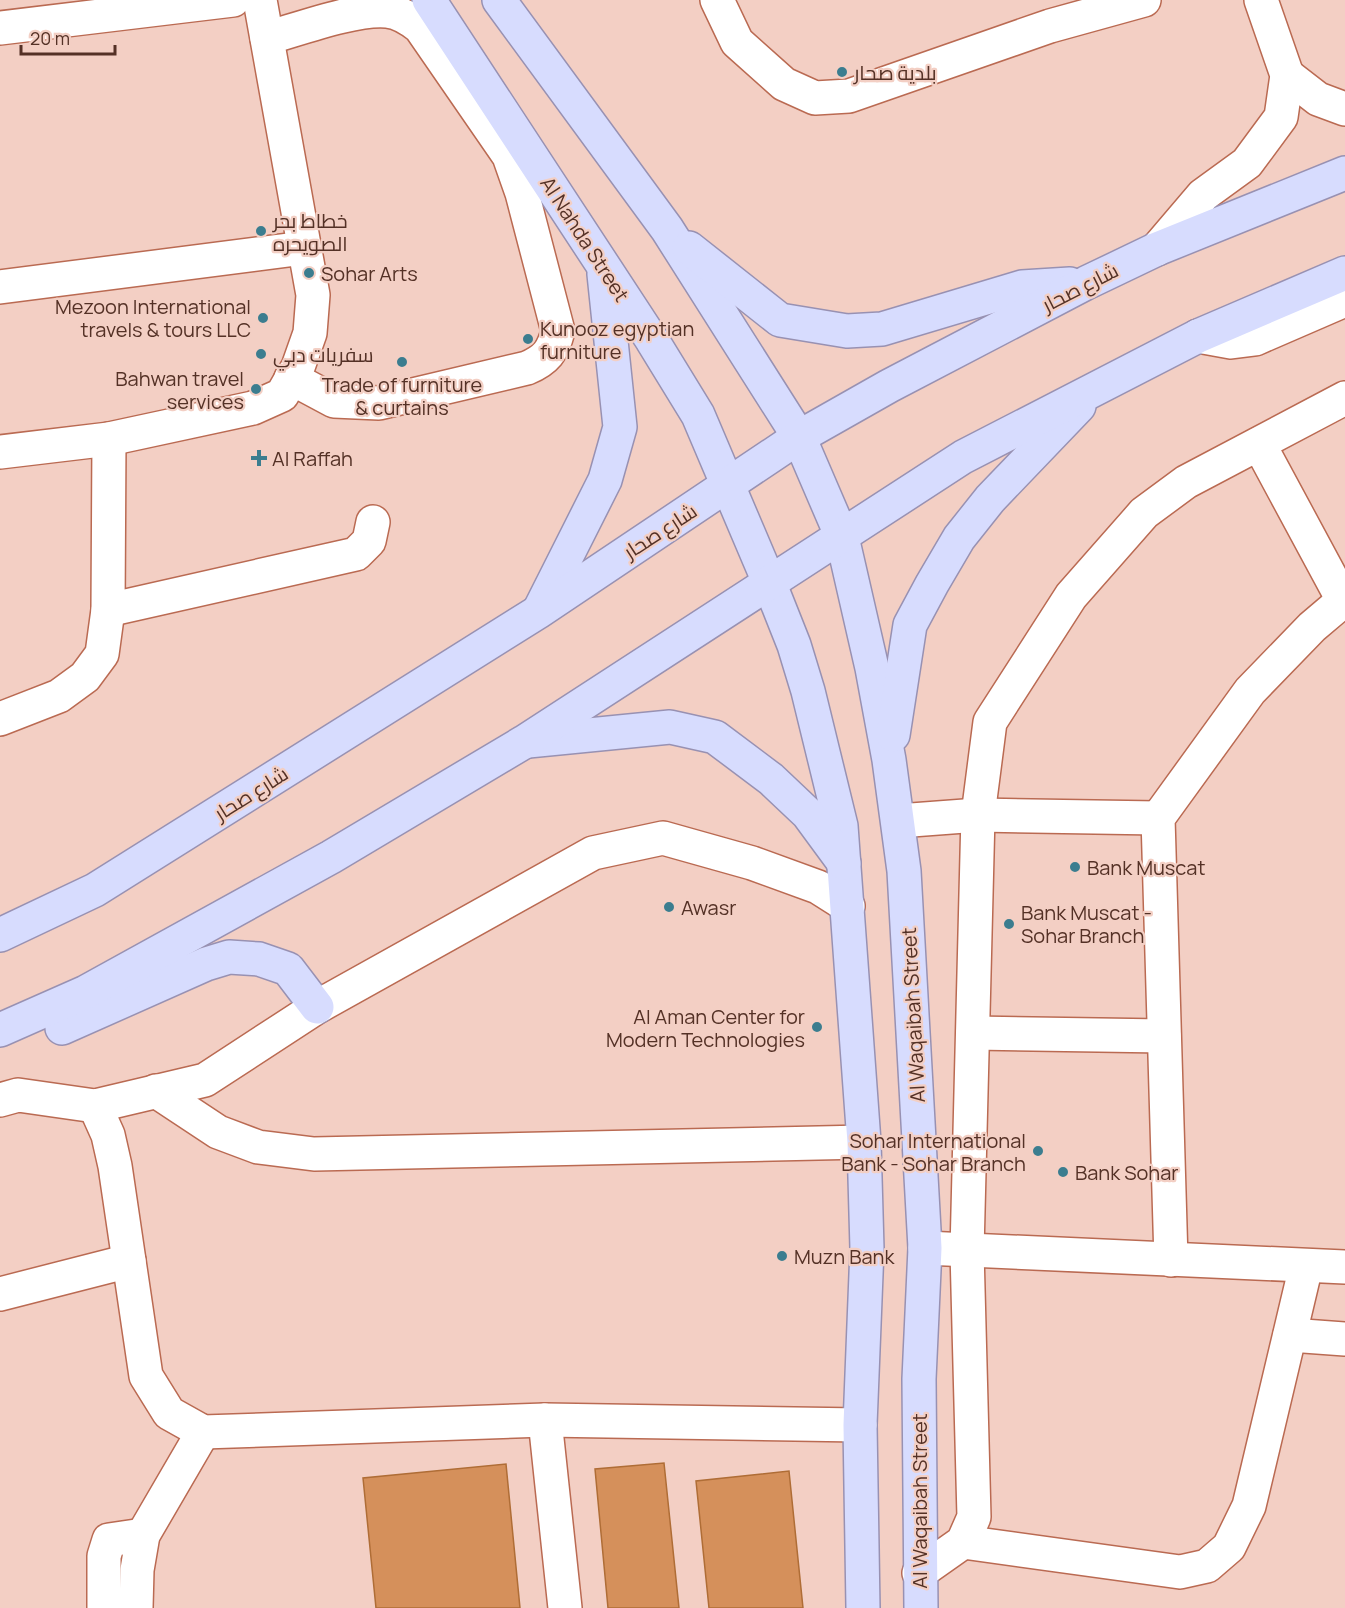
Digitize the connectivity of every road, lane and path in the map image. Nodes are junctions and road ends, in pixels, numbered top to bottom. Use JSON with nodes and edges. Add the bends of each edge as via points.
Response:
{"nodes":[{"id":1,"x":233,"y":0,"type":"edge"},
{"id":2,"x":260,"y":0,"type":"edge"},
{"id":3,"x":429,"y":0,"type":"edge"},
{"id":4,"x":499,"y":0,"type":"edge"},
{"id":5,"x":717,"y":0,"type":"edge"},
{"id":6,"x":1144,"y":0,"type":"edge"},
{"id":7,"x":1261,"y":0,"type":"edge"},
{"id":8,"x":515,"y":13,"type":"edge"},
{"id":9,"x":1046,"y":13,"type":"edge"},
{"id":10,"x":0,"y":28,"type":"edge"},
{"id":11,"x":267,"y":38,"type":"junction"},
{"id":12,"x":1287,"y":75,"type":"junction"},
{"id":13,"x":1345,"y":109,"type":"edge"},
{"id":14,"x":1345,"y":173,"type":"edge"},
{"id":15,"x":667,"y":230,"type":"junction"},
{"id":16,"x":304,"y":248,"type":"junction"},
{"id":17,"x":1157,"y":249,"type":"junction"},
{"id":18,"x":603,"y":269,"type":"junction"},
{"id":19,"x":1345,"y":273,"type":"edge"},
{"id":20,"x":1086,"y":282,"type":"junction"},
{"id":21,"x":0,"y":287,"type":"edge"},
{"id":22,"x":1345,"y":300,"type":"edge"},
{"id":23,"x":1198,"y":336,"type":"junction"},
{"id":24,"x":291,"y":378,"type":"junction"},
{"id":25,"x":1097,"y":388,"type":"junction"},
{"id":26,"x":1345,"y":398,"type":"edge"},
{"id":27,"x":799,"y":437,"type":"junction"},
{"id":28,"x":109,"y":439,"type":"junction"},
{"id":29,"x":1259,"y":444,"type":"junction"},
{"id":30,"x":0,"y":452,"type":"edge"},
{"id":31,"x":728,"y":486,"type":"junction"},
{"id":32,"x":373,"y":522,"type":"dead end"},
{"id":33,"x":842,"y":537,"type":"junction"},
{"id":34,"x":769,"y":582,"type":"junction"},
{"id":35,"x":1344,"y":600,"type":"edge"},
{"id":36,"x":108,"y":610,"type":"junction"},
{"id":37,"x":538,"y":612,"type":"junction"},
{"id":38,"x":0,"y":719,"type":"edge"},
{"id":39,"x":524,"y":742,"type":"junction"},
{"id":40,"x":889,"y":760,"type":"junction"},
{"id":41,"x":978,"y":815,"type":"junction"},
{"id":42,"x":1158,"y":818,"type":"junction"},
{"id":43,"x":898,"y":821,"type":"junction"},
{"id":44,"x":844,"y":863,"type":"junction"},
{"id":45,"x":848,"y":906,"type":"junction"},
{"id":46,"x":0,"y":935,"type":"edge"},
{"id":47,"x":317,"y":1007,"type":"junction"},
{"id":48,"x":0,"y":1030,"type":"edge"},
{"id":49,"x":973,"y":1033,"type":"junction"},
{"id":50,"x":1164,"y":1036,"type":"junction"},
{"id":51,"x":0,"y":1046,"type":"edge"},
{"id":52,"x":156,"y":1091,"type":"junction"},
{"id":53,"x":0,"y":1100,"type":"edge"},
{"id":54,"x":96,"y":1106,"type":"junction"},
{"id":55,"x":864,"y":1142,"type":"junction"},
{"id":56,"x":925,"y":1248,"type":"junction"},
{"id":57,"x":967,"y":1251,"type":"junction"},
{"id":58,"x":1171,"y":1260,"type":"junction"},
{"id":59,"x":129,"y":1261,"type":"junction"},
{"id":60,"x":1306,"y":1266,"type":"junction"},
{"id":61,"x":1345,"y":1268,"type":"edge"},
{"id":62,"x":0,"y":1294,"type":"edge"},
{"id":63,"x":1290,"y":1335,"type":"junction"},
{"id":64,"x":1345,"y":1339,"type":"edge"},
{"id":65,"x":544,"y":1420,"type":"junction"},
{"id":66,"x":860,"y":1425,"type":"junction"},
{"id":67,"x":203,"y":1432,"type":"junction"},
{"id":68,"x":143,"y":1535,"type":"junction"},
{"id":69,"x":963,"y":1542,"type":"junction"},
{"id":70,"x":919,"y":1573,"type":"junction"},
{"id":71,"x":104,"y":1608,"type":"edge"},
{"id":72,"x":136,"y":1608,"type":"edge"},
{"id":73,"x":565,"y":1608,"type":"edge"},
{"id":74,"x":863,"y":1608,"type":"edge"},
{"id":75,"x":921,"y":1608,"type":"edge"}],
"edges":[{"from":1,"to":10,"type":"street"},
{"from":2,"to":11,"type":"street"},
{"from":3,"to":18,"type":"main road","name":"Al Nahda Street"},
{"from":4,"to":8,"type":"main road"},
{"from":5,"to":9,"type":"street","via":[[737,42],[784,84],[815,98],[849,96]]},
{"from":6,"to":9,"type":"street"},
{"from":7,"to":12,"type":"street"},
{"from":8,"to":15,"type":"main road"},
{"from":11,"to":16,"type":"street"},
{"from":11,"to":24,"type":"street","via":[[359,13],[386,11],[406,16],[420,27],[509,156],[558,331],[554,348],[543,361],[527,368],[379,403],[333,401]]},
{"from":12,"to":13,"type":"street","via":[[1318,99]]},
{"from":12,"to":17,"type":"street","via":[[1281,117],[1247,163],[1203,195]]},
{"from":14,"to":17,"type":"main road","name":"شارع صحار"},
{"from":15,"to":20,"type":"main road","via":[[780,320],[846,331],[882,329],[1022,288]]},
{"from":15,"to":27,"type":"main road"},
{"from":16,"to":21,"type":"street"},
{"from":16,"to":24,"type":"street","via":[[313,295],[310,333]]},
{"from":17,"to":20,"type":"main road","name":"شارع صحار"},
{"from":18,"to":31,"type":"main road","name":"Al Nahda Street","via":[[698,415]]},
{"from":18,"to":37,"type":"main road","via":[[620,427],[605,480]]},
{"from":19,"to":23,"type":"main road"},
{"from":20,"to":27,"type":"main road","name":"شارع صحار"},
{"from":22,"to":23,"type":"street","via":[[1255,339],[1232,342]]},
{"from":23,"to":25,"type":"main road"},
{"from":24,"to":28,"type":"street","via":[[282,395],[253,408]]},
{"from":25,"to":33,"type":"main road","via":[[963,457]]},
{"from":25,"to":40,"type":"main road","via":[[990,499],[959,538],[932,584],[910,625]]},
{"from":26,"to":29,"type":"street"},
{"from":27,"to":31,"type":"main road","name":"شارع صحار"},
{"from":27,"to":33,"type":"main road","name":"Al Waqaibah Street"},
{"from":28,"to":30,"type":"street"},
{"from":28,"to":36,"type":"street"},
{"from":29,"to":35,"type":"street"},
{"from":29,"to":41,"type":"street","via":[[1186,482],[1144,513],[1071,596],[990,722]]},
{"from":31,"to":34,"type":"main road"},
{"from":31,"to":37,"type":"main road","name":"شارع صحار"},
{"from":32,"to":36,"type":"street","via":[[369,541],[356,554]]},
{"from":33,"to":34,"type":"main road"},
{"from":33,"to":40,"type":"main road","name":"Al Waqaibah Street"},
{"from":34,"to":39,"type":"main road"},
{"from":34,"to":44,"type":"main road","via":[[808,690],[836,798]]},
{"from":35,"to":42,"type":"street","via":[[1250,691]]},
{"from":36,"to":38,"type":"street","via":[[102,654],[85,677],[58,696]]},
{"from":37,"to":46,"type":"main road","name":"شارع صحار","via":[[95,890]]},
{"from":39,"to":44,"type":"main road","via":[[670,727],[715,737],[771,779],[808,814]]},
{"from":39,"to":48,"type":"main road","via":[[166,950],[86,992]]},
{"from":40,"to":43,"type":"main road","name":"Al Waqaibah Street"},
{"from":41,"to":42,"type":"street"},
{"from":41,"to":43,"type":"street"},
{"from":41,"to":49,"type":"street"},
{"from":42,"to":50,"type":"street"},
{"from":43,"to":56,"type":"main road","name":"Al Waqaibah Street"},
{"from":44,"to":45,"type":"main road"},
{"from":45,"to":47,"type":"street","via":[[818,887],[663,838],[593,853]]},
{"from":45,"to":55,"type":"main road"},
{"from":47,"to":51,"type":"main road","via":[[288,969],[259,959],[229,957],[38,1038]]},
{"from":47,"to":52,"type":"street","via":[[205,1080]]},
{"from":49,"to":50,"type":"street"},
{"from":49,"to":57,"type":"street"},
{"from":50,"to":58,"type":"street"},
{"from":52,"to":54,"type":"street"},
{"from":52,"to":55,"type":"street","via":[[228,1136],[258,1147],[314,1154]]},
{"from":53,"to":54,"type":"street","via":[[18,1095]]},
{"from":54,"to":59,"type":"street","via":[[115,1166]]},
{"from":55,"to":66,"type":"main road","via":[[867,1249]]},
{"from":56,"to":57,"type":"street"},
{"from":56,"to":70,"type":"main road","name":"Al Waqaibah Street","via":[[919,1378]]},
{"from":57,"to":58,"type":"street"},
{"from":57,"to":69,"type":"street","via":[[974,1517]]},
{"from":58,"to":60,"type":"street"},
{"from":59,"to":62,"type":"street"},
{"from":59,"to":67,"type":"street","via":[[146,1376],[168,1413]]},
{"from":60,"to":61,"type":"street"},
{"from":60,"to":63,"type":"street"},
{"from":63,"to":64,"type":"street"},
{"from":63,"to":69,"type":"street","via":[[1249,1506],[1229,1547],[1207,1566],[1180,1572]]},
{"from":65,"to":66,"type":"street"},
{"from":65,"to":67,"type":"street"},
{"from":65,"to":73,"type":"street"},
{"from":66,"to":74,"type":"main road"},
{"from":67,"to":68,"type":"street"},
{"from":68,"to":71,"type":"street","via":[[109,1540],[104,1556]]},
{"from":68,"to":72,"type":"street"},
{"from":69,"to":70,"type":"street"},
{"from":70,"to":75,"type":"main road","name":"Al Waqaibah Street"}]}
